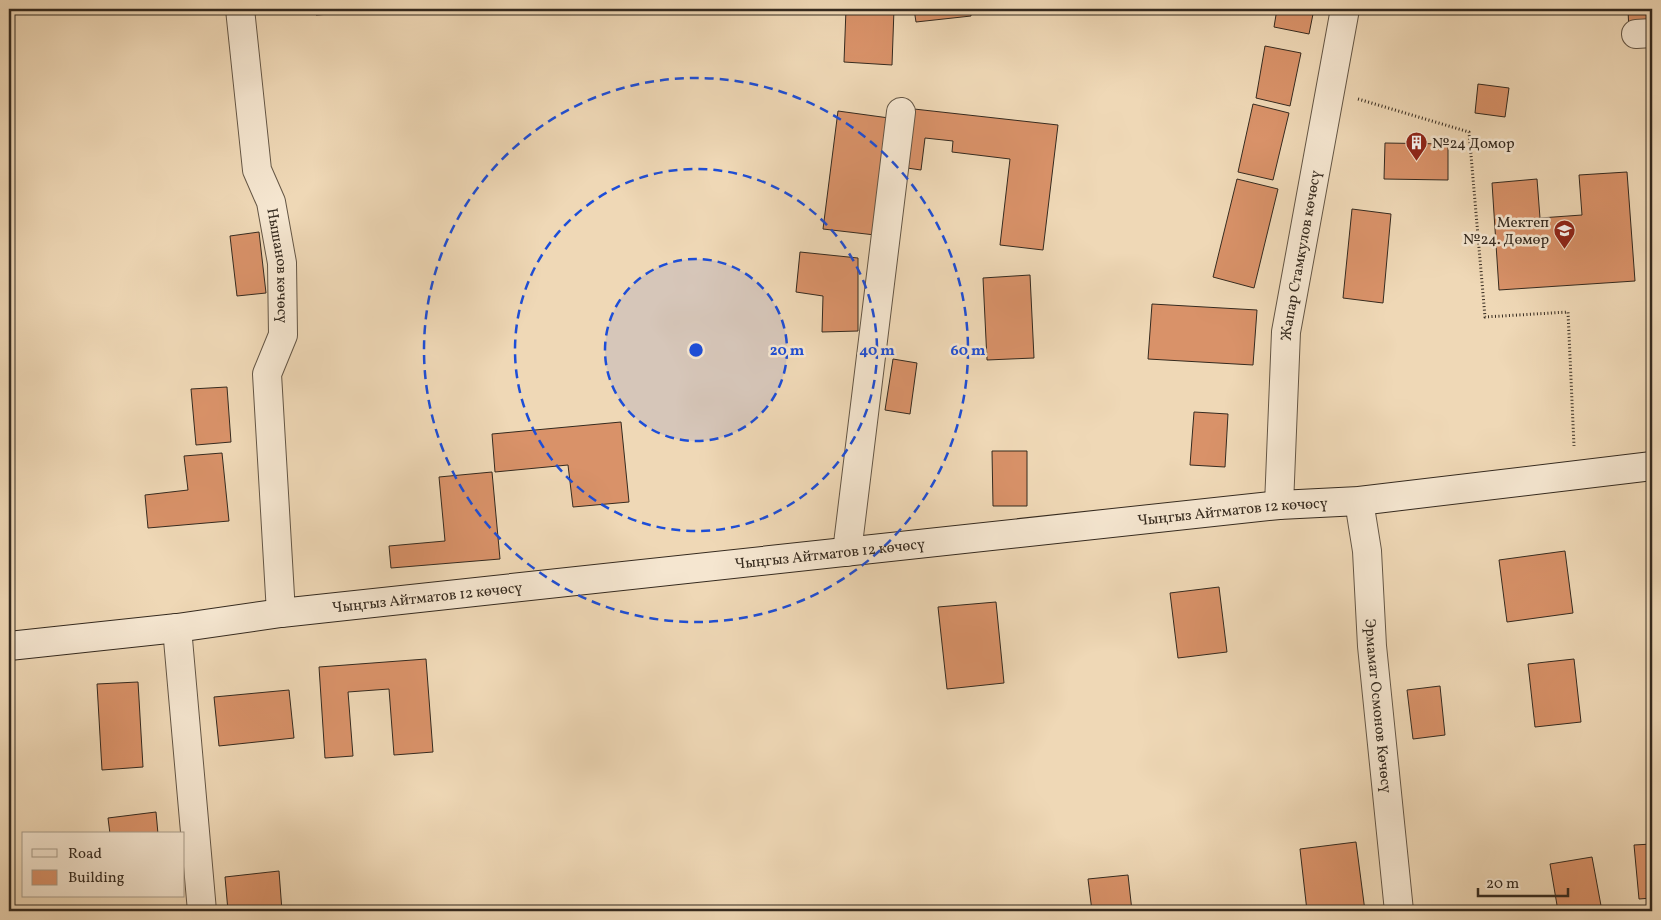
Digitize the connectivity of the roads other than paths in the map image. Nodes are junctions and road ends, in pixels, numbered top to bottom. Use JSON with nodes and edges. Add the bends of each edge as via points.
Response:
{"nodes":[{"id":1,"x":240,"y":9,"type":"edge"},
{"id":2,"x":1345,"y":9,"type":"edge"},
{"id":3,"x":901,"y":112,"type":"dead end"},
{"id":4,"x":1652,"y":466,"type":"edge"},
{"id":5,"x":1359,"y":501,"type":"junction"},
{"id":6,"x":1279,"y":505,"type":"junction"},
{"id":7,"x":847,"y":552,"type":"junction"},
{"id":8,"x":281,"y":613,"type":"junction"},
{"id":9,"x":177,"y":628,"type":"junction"},
{"id":10,"x":9,"y":646,"type":"edge"},
{"id":11,"x":202,"y":911,"type":"edge"},
{"id":12,"x":1399,"y":911,"type":"edge"}],
"edges":[{"from":1,"to":8,"type":"street","name":"Нышанов көчөсү","via":[[257,170],[271,202],[282,263],[283,335],[267,374]]},
{"from":2,"to":6,"type":"street","name":"Жапар Стамкулов көчөсү","via":[[1286,332]]},
{"from":3,"to":7,"type":"street"},
{"from":4,"to":5,"type":"street","name":"Чыңгыз Айтматов 12 көчөсү"},
{"from":5,"to":6,"type":"street","name":"Чыңгыз Айтматов 12 көчөсү"},
{"from":5,"to":12,"type":"street","name":"Эрмамат Осмонов Көчөсү","via":[[1367,551],[1372,646]]},
{"from":6,"to":7,"type":"street","name":"Чыңгыз Айтматов 12 көчөсү"},
{"from":7,"to":8,"type":"street","name":"Чыңгыз Айтматов 12 көчөсү"},
{"from":8,"to":9,"type":"street","name":"Чыңгыз Айтматов 12 көчөсү"},
{"from":9,"to":10,"type":"street","name":"Чыңгыз Айтматов 12 көчөсү"},
{"from":9,"to":11,"type":"street"}]}
